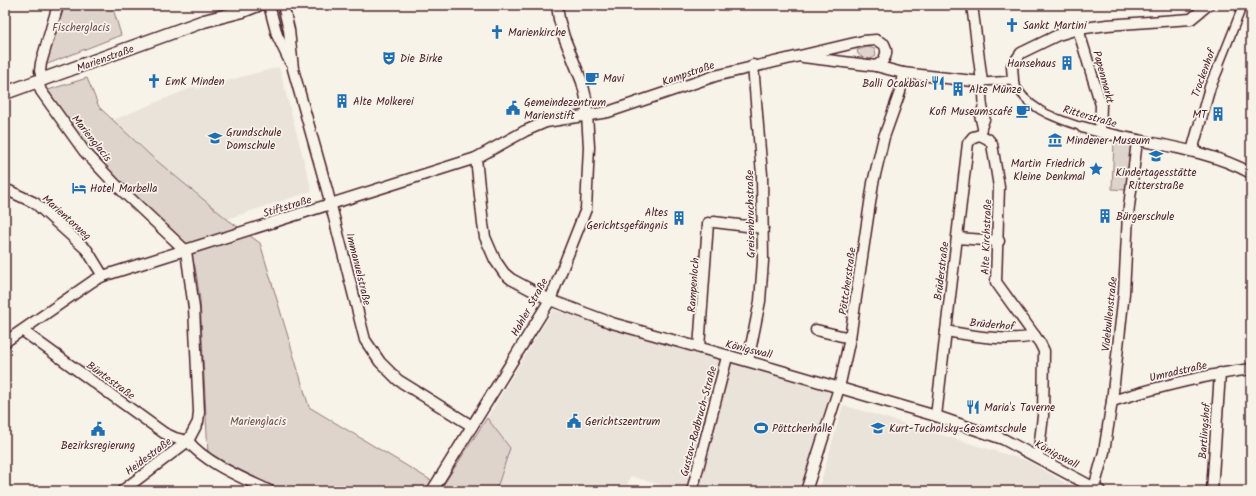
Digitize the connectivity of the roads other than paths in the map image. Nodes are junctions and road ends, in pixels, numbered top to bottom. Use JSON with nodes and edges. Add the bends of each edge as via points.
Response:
{"nodes":[{"id":1,"x":58,"y":5,"type":"edge"},
{"id":2,"x":234,"y":5,"type":"edge"},
{"id":3,"x":258,"y":5,"type":"edge"},
{"id":4,"x":269,"y":5,"type":"edge"},
{"id":5,"x":283,"y":5,"type":"edge"},
{"id":6,"x":557,"y":5,"type":"edge"},
{"id":7,"x":972,"y":5,"type":"edge"},
{"id":8,"x":1208,"y":5,"type":"edge"},
{"id":9,"x":1243,"y":5,"type":"edge"},
{"id":10,"x":204,"y":21,"type":"junction"},
{"id":11,"x":1078,"y":29,"type":"junction"},
{"id":12,"x":797,"y":56,"type":"junction"},
{"id":13,"x":753,"y":65,"type":"junction"},
{"id":14,"x":876,"y":66,"type":"junction"},
{"id":15,"x":1218,"y":68,"type":"joint"},
{"id":16,"x":293,"y":69,"type":"junction"},
{"id":17,"x":903,"y":73,"type":"junction"},
{"id":18,"x":1012,"y":80,"type":"junction"},
{"id":19,"x":41,"y":81,"type":"junction"},
{"id":20,"x":982,"y":82,"type":"junction"},
{"id":21,"x":5,"y":93,"type":"edge"},
{"id":22,"x":587,"y":115,"type":"junction"},
{"id":23,"x":1082,"y":127,"type":"joint"},
{"id":24,"x":1100,"y":132,"type":"junction"},
{"id":25,"x":981,"y":133,"type":"junction"},
{"id":26,"x":1137,"y":141,"type":"junction"},
{"id":27,"x":1192,"y":151,"type":"junction"},
{"id":28,"x":476,"y":158,"type":"junction"},
{"id":29,"x":1251,"y":173,"type":"edge"},
{"id":30,"x":5,"y":188,"type":"edge"},
{"id":31,"x":331,"y":205,"type":"junction"},
{"id":32,"x":763,"y":228,"type":"junction"},
{"id":33,"x":957,"y":238,"type":"junction"},
{"id":34,"x":999,"y":241,"type":"junction"},
{"id":35,"x":186,"y":251,"type":"junction"},
{"id":36,"x":103,"y":276,"type":"junction"},
{"id":37,"x":550,"y":300,"type":"junction"},
{"id":38,"x":816,"y":330,"type":"dead end"},
{"id":39,"x":23,"y":331,"type":"junction"},
{"id":40,"x":946,"y":331,"type":"junction"},
{"id":41,"x":1035,"y":336,"type":"junction"},
{"id":42,"x":850,"y":338,"type":"junction"},
{"id":43,"x":5,"y":342,"type":"edge"},
{"id":44,"x":699,"y":348,"type":"junction"},
{"id":45,"x":727,"y":356,"type":"junction"},
{"id":46,"x":748,"y":361,"type":"junction"},
{"id":47,"x":1251,"y":369,"type":"edge"},
{"id":48,"x":1220,"y":373,"type":"junction"},
{"id":49,"x":839,"y":388,"type":"junction"},
{"id":50,"x":1112,"y":401,"type":"junction"},
{"id":51,"x":936,"y":416,"type":"junction"},
{"id":52,"x":472,"y":426,"type":"junction"},
{"id":53,"x":188,"y":441,"type":"junction"},
{"id":54,"x":1038,"y":457,"type":"junction"},
{"id":55,"x":1097,"y":489,"type":"edge"},
{"id":56,"x":122,"y":491,"type":"edge"},
{"id":57,"x":270,"y":491,"type":"edge"},
{"id":58,"x":432,"y":491,"type":"edge"},
{"id":59,"x":692,"y":491,"type":"edge"},
{"id":60,"x":806,"y":491,"type":"edge"},
{"id":61,"x":1212,"y":491,"type":"edge"}],
"edges":[{"from":1,"to":19,"type":"street","via":[[41,63]]},
{"from":2,"to":10,"type":"street","name":"Marienstraße"},
{"from":3,"to":10,"type":"street","name":"Marienstraße"},
{"from":4,"to":16,"type":"street","name":"Immanuelstraße","via":[[277,35]]},
{"from":5,"to":16,"type":"street","name":"Immanuelstraße","via":[[289,30]]},
{"from":6,"to":22,"type":"street","name":"Hahler Straße","via":[[564,37],[582,82]]},
{"from":7,"to":20,"type":"street"},
{"from":8,"to":11,"type":"street","via":[[1191,19],[1143,21]]},
{"from":9,"to":15,"type":"street","name":"Trockenhof"},
{"from":10,"to":19,"type":"street","name":"Marienstraße"},
{"from":11,"to":18,"type":"street","via":[[1021,53],[1012,66]]},
{"from":11,"to":24,"type":"street","name":"Papenmarkt","via":[[1101,105]]},
{"from":12,"to":13,"type":"street","name":"Kampstraße"},
{"from":12,"to":14,"type":"street","name":"Kampstraße"},
{"from":12,"to":14,"type":"street","name":"Kampstraße","via":[[870,40],[880,41],[884,44],[887,54]]},
{"from":13,"to":22,"type":"street","name":"Kampstraße","via":[[625,107]]},
{"from":13,"to":32,"type":"street","name":"Greisenbruchstraße","via":[[762,175]]},
{"from":14,"to":17,"type":"street","name":"Kampstraße"},
{"from":15,"to":27,"type":"street","name":"Trockenhof"},
{"from":16,"to":31,"type":"street","name":"Immanuelstraße"},
{"from":17,"to":20,"type":"street","name":"Kampstraße"},
{"from":17,"to":42,"type":"street","name":"Pöttcherstraße","via":[[900,92],[884,137],[873,183]]},
{"from":18,"to":20,"type":"street"},
{"from":18,"to":23,"type":"street","name":"Ritterstraße","via":[[1022,96],[1042,112]]},
{"from":19,"to":21,"type":"street","name":"Marienstraße"},
{"from":19,"to":35,"type":"street","name":"Marienglacis","via":[[41,91],[84,151]]},
{"from":20,"to":25,"type":"street","via":[[986,118]]},
{"from":22,"to":28,"type":"street","name":"Stiftstraße","via":[[546,122]]},
{"from":22,"to":37,"type":"street","name":"Hahler Straße","via":[[589,147],[586,209]]},
{"from":23,"to":24,"type":"street","name":"Ritterstraße"},
{"from":24,"to":26,"type":"street","name":"Ritterstraße"},
{"from":25,"to":33,"type":"street","name":"Brüderstraße","via":[[972,137],[968,143]]},
{"from":25,"to":34,"type":"street","name":"Alte Kirchstraße","via":[[992,144],[997,170]]},
{"from":26,"to":27,"type":"street","name":"Ritterstraße"},
{"from":26,"to":50,"type":"street","name":"Videbullenstraße"},
{"from":27,"to":29,"type":"street","name":"Ritterstraße","via":[[1226,161]]},
{"from":28,"to":31,"type":"street","name":"Stiftstraße"},
{"from":28,"to":37,"type":"street","name":"Königswall","via":[[484,230],[495,260],[512,280]]},
{"from":30,"to":36,"type":"street","name":"Marientorweg","via":[[35,203],[87,250]]},
{"from":31,"to":35,"type":"street","name":"Stiftstraße"},
{"from":31,"to":52,"type":"street","name":"Immanuelstraße","via":[[365,340],[380,362],[398,380]]},
{"from":32,"to":44,"type":"street","name":"Rampenloch","via":[[711,223]]},
{"from":32,"to":46,"type":"street","name":"Greisenbruchstraße","via":[[760,302]]},
{"from":33,"to":34,"type":"street"},
{"from":33,"to":40,"type":"street","name":"Brüderstraße"},
{"from":34,"to":41,"type":"street","name":"Alte Kirchstraße","via":[[996,282]]},
{"from":35,"to":36,"type":"street","name":"Stiftstraße"},
{"from":35,"to":53,"type":"street","via":[[194,308],[199,412],[198,422]]},
{"from":36,"to":39,"type":"street","name":"Stiftstraße"},
{"from":37,"to":44,"type":"street","name":"Königswall","via":[[612,323]]},
{"from":37,"to":52,"type":"street","name":"Hahler Straße"},
{"from":38,"to":42,"type":"street"},
{"from":39,"to":43,"type":"street","name":"Stiftstraße"},
{"from":39,"to":53,"type":"street","name":"Büntestraße","via":[[164,433]]},
{"from":40,"to":41,"type":"street","name":"Brüderhof","via":[[1012,339]]},
{"from":40,"to":51,"type":"street","name":"Brüderstraße"},
{"from":41,"to":54,"type":"street","name":"Alte Kirchstraße","via":[[1044,351],[1043,416]]},
{"from":42,"to":49,"type":"street","name":"Pöttcherstraße"},
{"from":44,"to":45,"type":"street","name":"Königswall"},
{"from":45,"to":46,"type":"street","name":"Königswall"},
{"from":45,"to":59,"type":"street","name":"Gustav-Radbruch-Straße"},
{"from":46,"to":49,"type":"street","name":"Königswall"},
{"from":47,"to":48,"type":"street","name":"Umradstraße"},
{"from":48,"to":50,"type":"street","name":"Umradstraße","via":[[1161,386]]},
{"from":48,"to":61,"type":"street","name":"Bartlingshof"},
{"from":49,"to":51,"type":"street","name":"Königswall"},
{"from":49,"to":60,"type":"street","name":"Pöttcherstraße"},
{"from":50,"to":55,"type":"street","name":"Videbullenstraße"},
{"from":51,"to":54,"type":"street","name":"Königswall","via":[[1003,439]]},
{"from":52,"to":58,"type":"street","name":"Hahler Straße"},
{"from":53,"to":56,"type":"street","name":"Heidestraße"},
{"from":53,"to":57,"type":"street","via":[[199,452],[218,464]]},
{"from":54,"to":55,"type":"street","name":"Königswall"}]}
